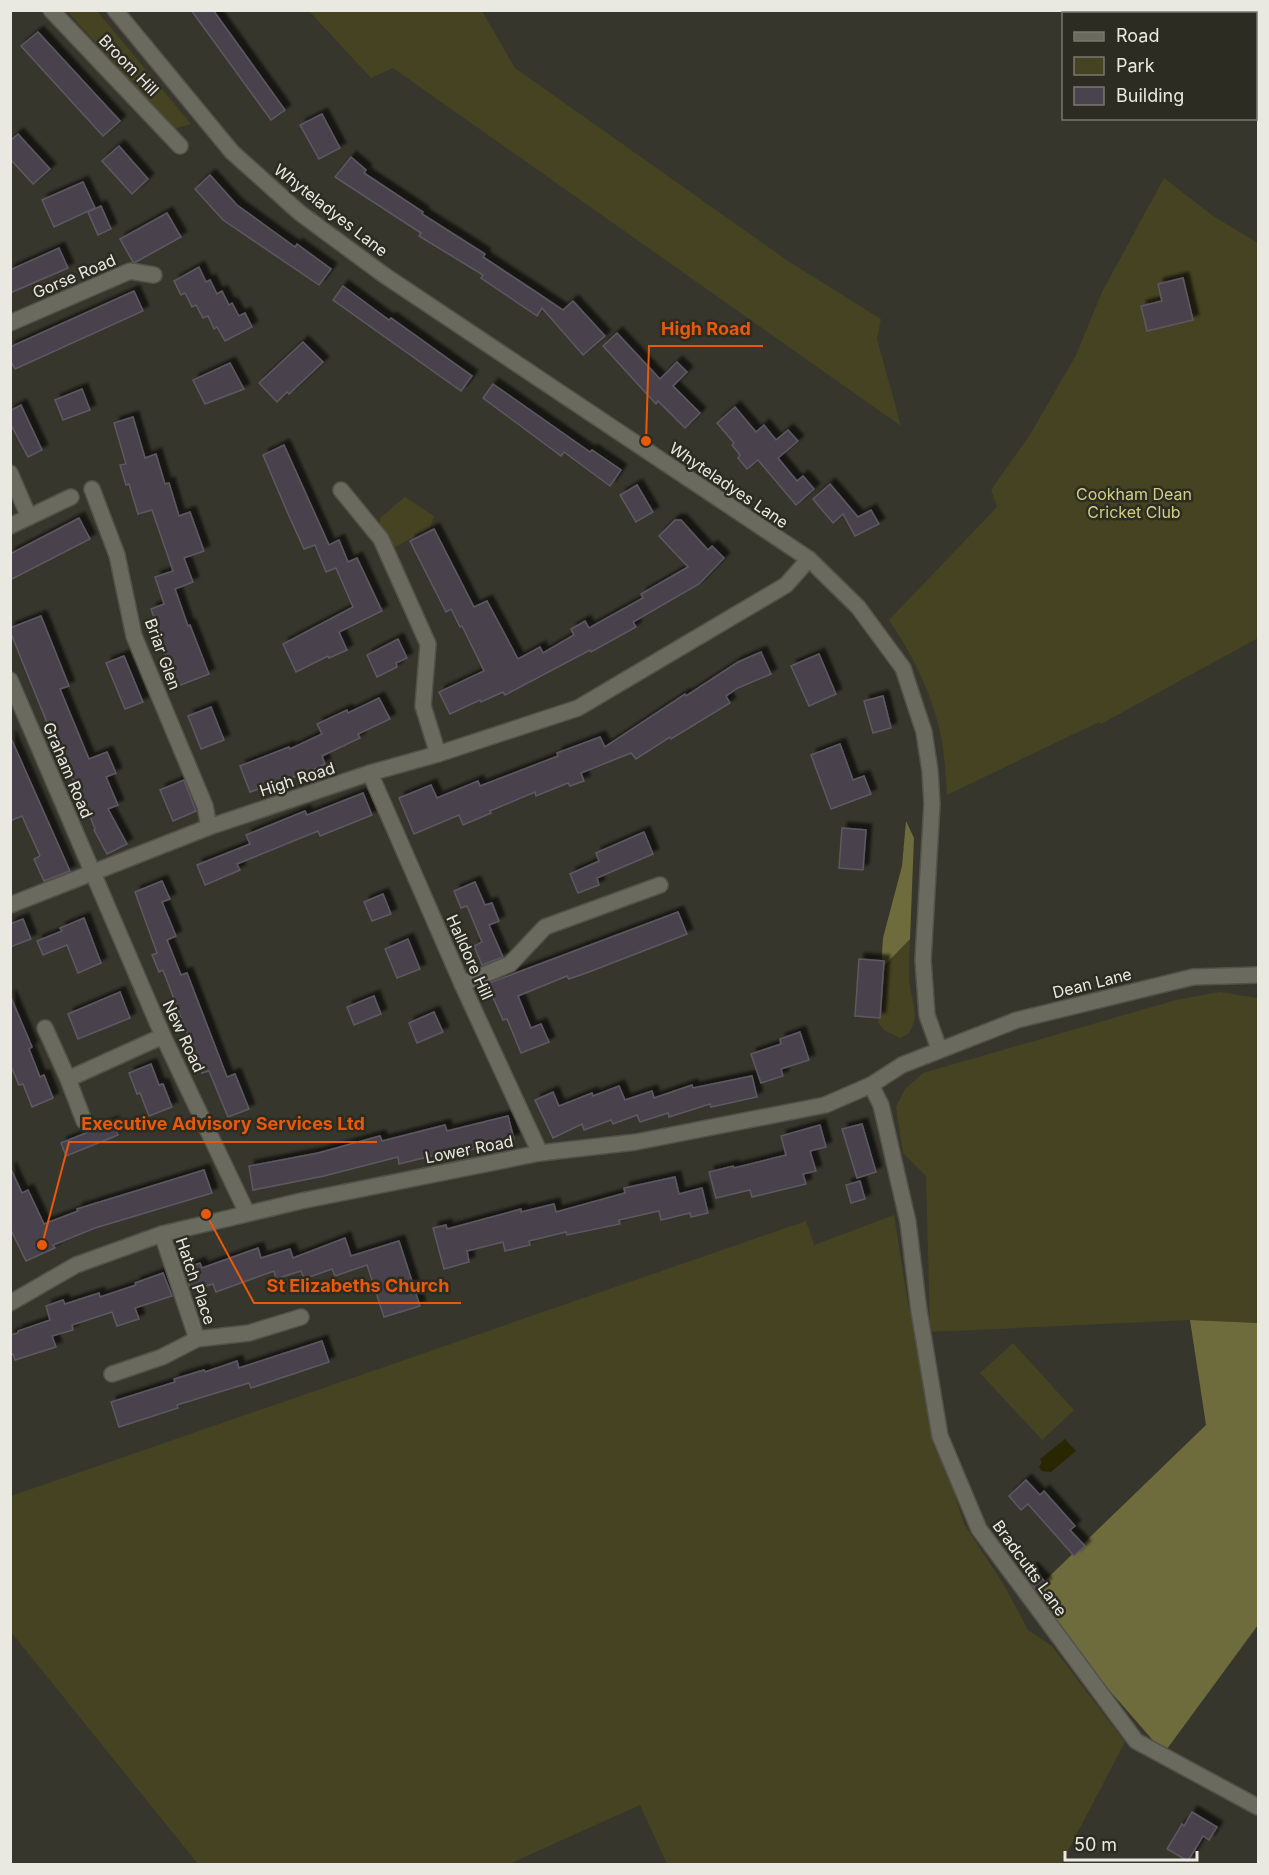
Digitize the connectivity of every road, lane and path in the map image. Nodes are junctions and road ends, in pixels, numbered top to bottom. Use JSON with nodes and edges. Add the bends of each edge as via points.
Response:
{"nodes":[{"id":1,"x":51,"y":10,"type":"edge"},
{"id":2,"x":115,"y":10,"type":"edge"},
{"id":3,"x":180,"y":146,"type":"dead end"},
{"id":4,"x":154,"y":275,"type":"dead end"},
{"id":5,"x":10,"y":323,"type":"edge"},
{"id":6,"x":10,"y":473,"type":"edge"},
{"id":7,"x":92,"y":489,"type":"dead end"},
{"id":8,"x":341,"y":490,"type":"dead end"},
{"id":9,"x":71,"y":497,"type":"dead end"},
{"id":10,"x":29,"y":517,"type":"junction"},
{"id":11,"x":10,"y":526,"type":"edge"},
{"id":12,"x":808,"y":559,"type":"junction"},
{"id":13,"x":10,"y":680,"type":"edge"},
{"id":14,"x":438,"y":754,"type":"junction"},
{"id":15,"x":370,"y":773,"type":"junction"},
{"id":16,"x":209,"y":827,"type":"junction"},
{"id":17,"x":92,"y":873,"type":"junction"},
{"id":18,"x":660,"y":885,"type":"dead end"},
{"id":19,"x":10,"y":905,"type":"edge"},
{"id":20,"x":1258,"y":975,"type":"edge"},
{"id":21,"x":462,"y":984,"type":"junction"},
{"id":22,"x":45,"y":1028,"type":"dead end"},
{"id":23,"x":164,"y":1036,"type":"junction"},
{"id":24,"x":939,"y":1049,"type":"junction"},
{"id":25,"x":68,"y":1079,"type":"junction"},
{"id":26,"x":871,"y":1085,"type":"junction"},
{"id":27,"x":84,"y":1121,"type":"dead end"},
{"id":28,"x":540,"y":1153,"type":"junction"},
{"id":29,"x":247,"y":1213,"type":"junction"},
{"id":30,"x":162,"y":1234,"type":"junction"},
{"id":31,"x":10,"y":1303,"type":"edge"},
{"id":32,"x":301,"y":1317,"type":"dead end"},
{"id":33,"x":197,"y":1339,"type":"junction"},
{"id":34,"x":112,"y":1374,"type":"dead end"},
{"id":35,"x":1258,"y":1807,"type":"edge"}],
"edges":[{"from":1,"to":3,"type":"street","name":"Broom Hill"},
{"from":2,"to":12,"type":"street","name":"Whyteladyes Lane","via":[[232,152],[300,213],[394,281]]},
{"from":4,"to":5,"type":"street","name":"Gorse Road","via":[[129,271]]},
{"from":6,"to":10,"type":"street"},
{"from":7,"to":16,"type":"street","name":"Briar Glen","via":[[117,555],[134,636],[205,806]]},
{"from":8,"to":14,"type":"street","via":[[381,539],[428,644],[423,706]]},
{"from":9,"to":10,"type":"street"},
{"from":10,"to":11,"type":"street"},
{"from":12,"to":14,"type":"street","name":"High Road","via":[[786,585],[578,708]]},
{"from":12,"to":24,"type":"street","name":"Whyteladyes Lane","via":[[858,607],[903,668],[924,732],[932,804],[923,960],[927,1016]]},
{"from":13,"to":17,"type":"street","name":"Graham Road"},
{"from":14,"to":15,"type":"street","name":"High Road"},
{"from":15,"to":16,"type":"street","name":"High Road"},
{"from":15,"to":21,"type":"street","name":"Halldore Hill"},
{"from":16,"to":17,"type":"street","name":"High Road"},
{"from":17,"to":19,"type":"street","name":"High Road"},
{"from":17,"to":23,"type":"street","name":"New Road"},
{"from":18,"to":21,"type":"street","via":[[545,927],[510,964]]},
{"from":20,"to":24,"type":"street","name":"Dean Lane","via":[[1193,977],[1017,1020]]},
{"from":21,"to":28,"type":"street","name":"Halldore Hill"},
{"from":22,"to":25,"type":"street"},
{"from":23,"to":25,"type":"street"},
{"from":23,"to":29,"type":"street","name":"New Road"},
{"from":24,"to":26,"type":"street","name":"Lower Road","via":[[902,1065]]},
{"from":25,"to":27,"type":"street"},
{"from":26,"to":28,"type":"street","name":"Lower Road","via":[[825,1105],[636,1142]]},
{"from":26,"to":35,"type":"street","name":"Bradcutts Lane","via":[[880,1105],[908,1222],[940,1436],[979,1528],[1136,1741]]},
{"from":28,"to":29,"type":"street","name":"Lower Road"},
{"from":29,"to":30,"type":"street","name":"Lower Road"},
{"from":30,"to":31,"type":"street","name":"Lower Road","via":[[76,1265]]},
{"from":30,"to":33,"type":"street","name":"Hatch Place"},
{"from":32,"to":33,"type":"street","name":"Hatch Place","via":[[249,1333]]},
{"from":33,"to":34,"type":"street","name":"Hatch Place","via":[[162,1357]]}]}
